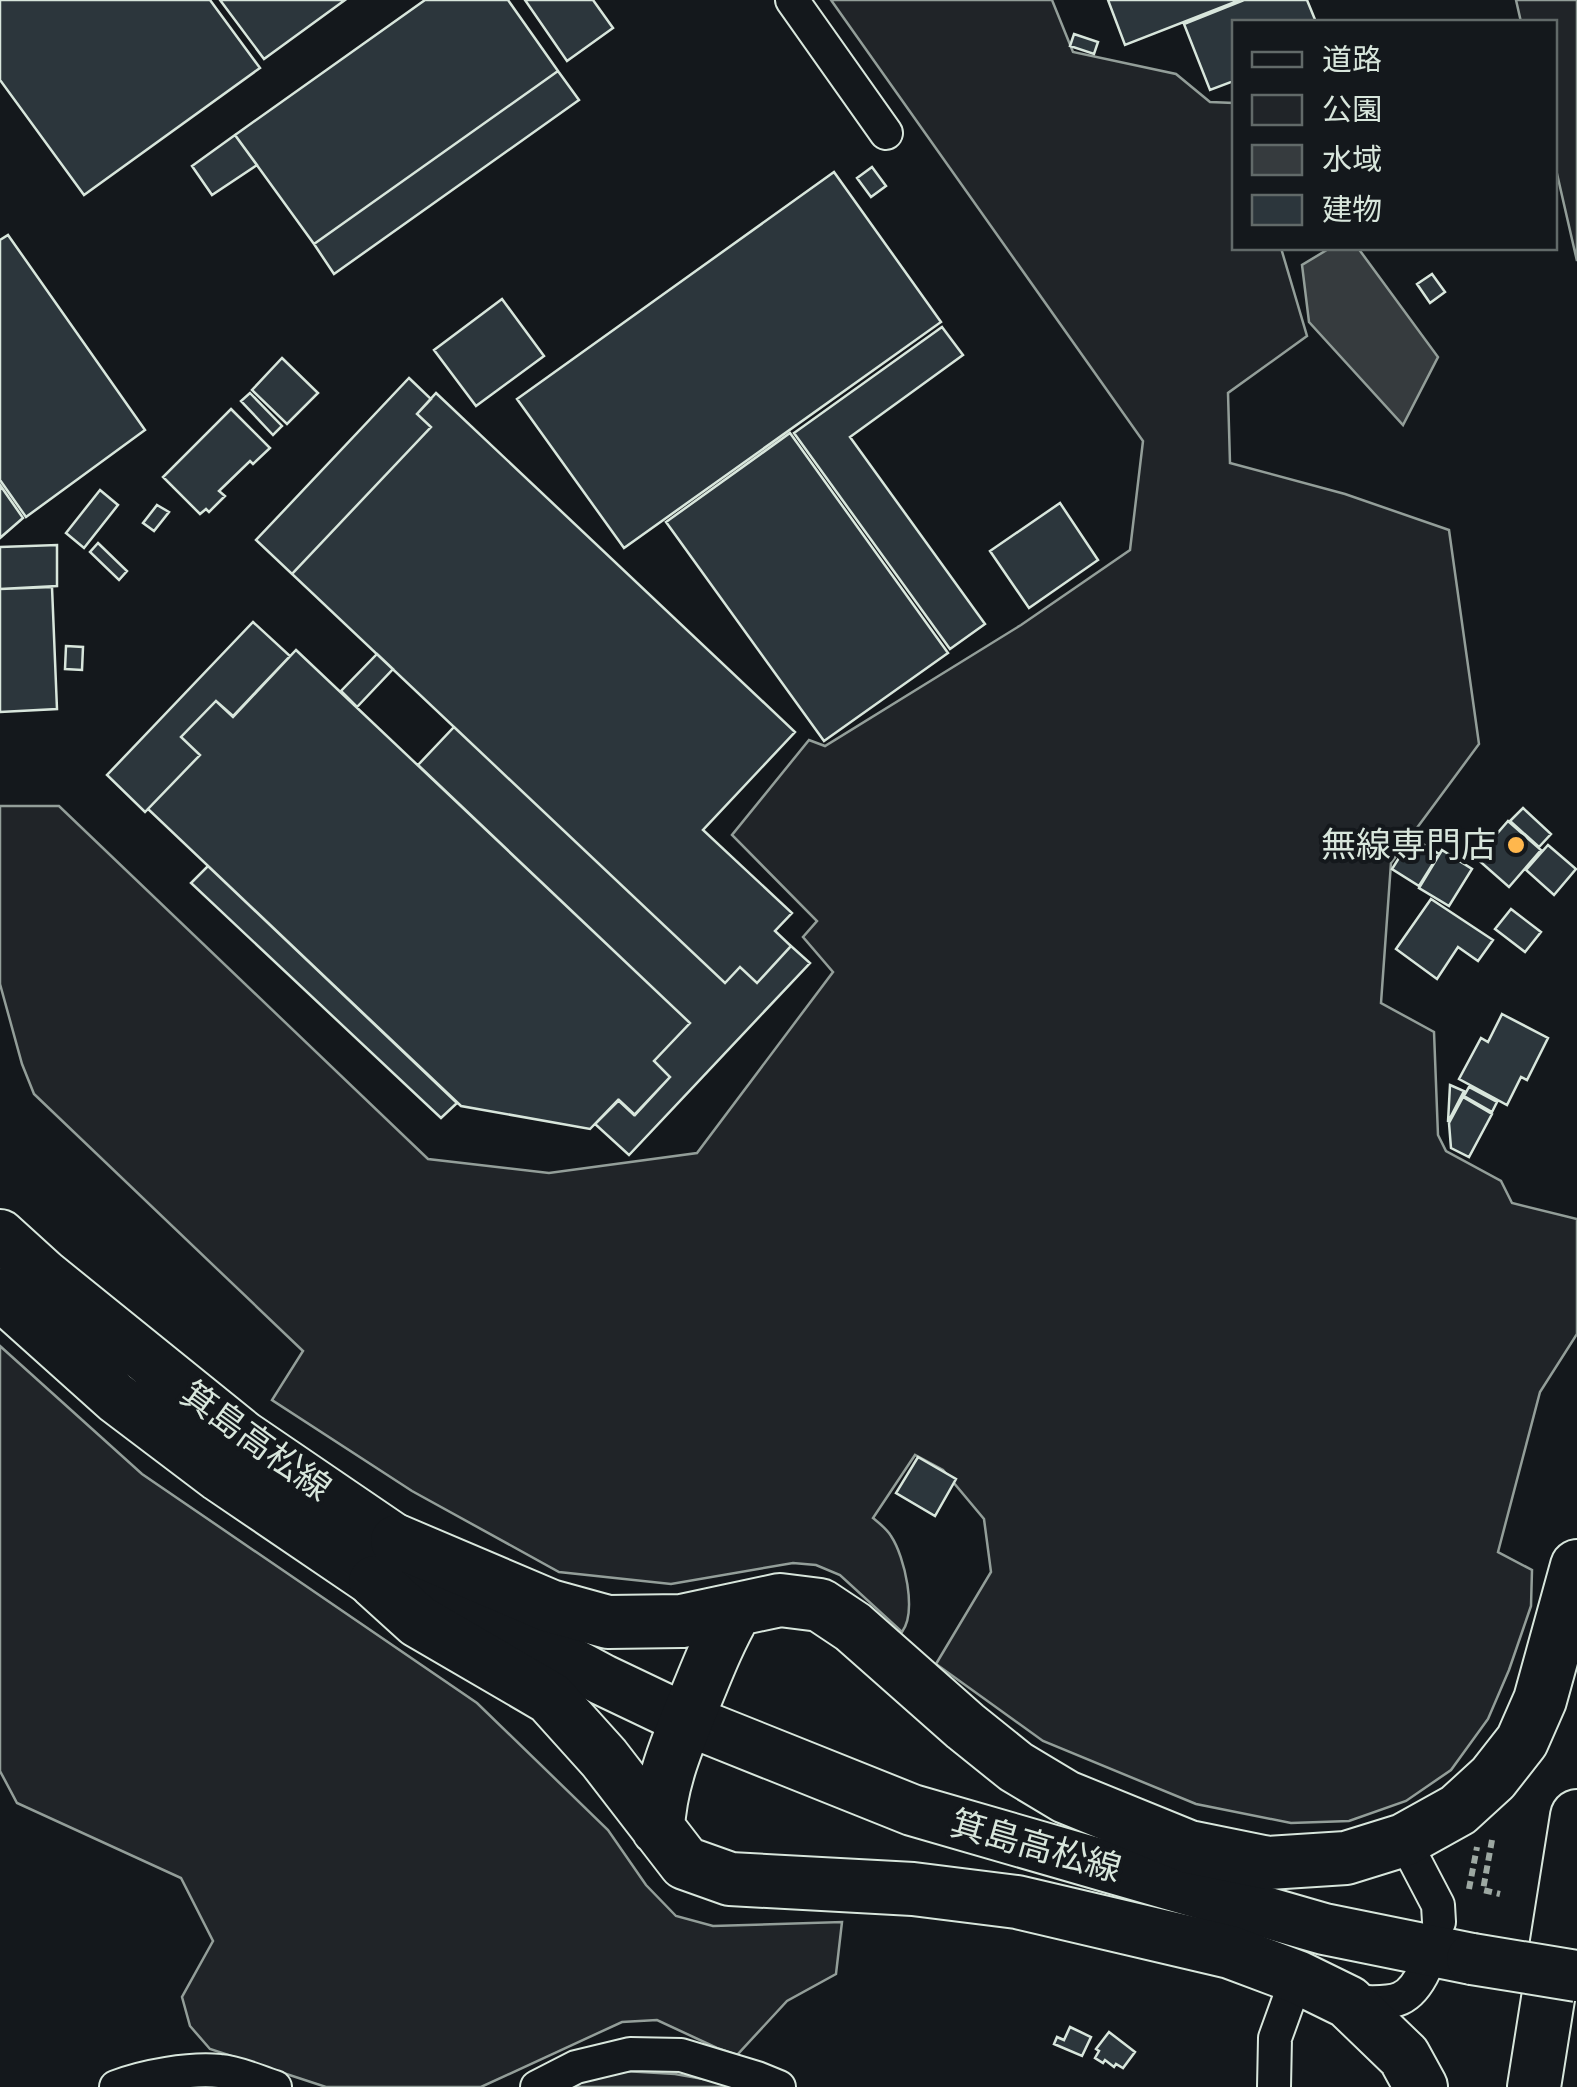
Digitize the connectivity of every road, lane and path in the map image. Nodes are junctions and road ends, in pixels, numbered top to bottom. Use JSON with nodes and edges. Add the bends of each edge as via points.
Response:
{"nodes":[{"id":1,"x":792,"y":0,"type":"edge"},
{"id":2,"x":886,"y":133,"type":"dead end"},
{"id":3,"x":0,"y":1234,"type":"edge"},
{"id":4,"x":0,"y":1294,"type":"edge"},
{"id":5,"x":386,"y":1562,"type":"junction"},
{"id":6,"x":1577,"y":1566,"type":"edge"},
{"id":7,"x":736,"y":1610,"type":"junction"},
{"id":8,"x":687,"y":1720,"type":"junction"},
{"id":9,"x":1577,"y":1816,"type":"edge"},
{"id":10,"x":658,"y":1828,"type":"junction"},
{"id":11,"x":1404,"y":1840,"type":"junction"},
{"id":12,"x":1469,"y":1892,"type":"dead end"},
{"id":13,"x":1500,"y":1894,"type":"dead end"},
{"id":14,"x":1439,"y":1922,"type":"dead end"},
{"id":15,"x":1448,"y":1964,"type":"junction"},
{"id":16,"x":1577,"y":1976,"type":"edge"},
{"id":17,"x":1297,"y":1977,"type":"junction"},
{"id":18,"x":1348,"y":2002,"type":"junction"},
{"id":19,"x":116,"y":2087,"type":"edge"},
{"id":20,"x":276,"y":2087,"type":"edge"},
{"id":21,"x":536,"y":2087,"type":"edge"},
{"id":22,"x":779,"y":2087,"type":"edge"},
{"id":23,"x":1274,"y":2087,"type":"edge"},
{"id":24,"x":1421,"y":2087,"type":"edge"},
{"id":25,"x":1534,"y":2087,"type":"edge"}],
"edges":[{"from":1,"to":2,"type":"street"},
{"from":3,"to":5,"type":"main road","name":"箕島高松線"},
{"from":4,"to":5,"type":"main road","name":"箕島高松線","via":[[116,1398],[219,1476]]},
{"from":5,"to":7,"type":"highway","via":[[608,1622],[682,1621]]},
{"from":5,"to":8,"type":"main road","name":"箕島高松線"},
{"from":5,"to":10,"type":"highway","via":[[418,1620],[550,1698]]},
{"from":6,"to":11,"type":"highway","via":[[1522,1741],[1458,1810]]},
{"from":7,"to":8,"type":"highway"},
{"from":7,"to":11,"type":"highway","via":[[780,1600],[820,1605],[1016,1768],[1066,1797],[1189,1847],[1268,1863],[1346,1858]]},
{"from":8,"to":10,"type":"highway","via":[[659,1800]]},
{"from":8,"to":15,"type":"main road","name":"箕島高松線","via":[[912,1810]]},
{"from":9,"to":25,"type":"highway"},
{"from":10,"to":17,"type":"highway","via":[[685,1863],[730,1880],[913,1889],[1017,1902],[1230,1952]]},
{"from":11,"to":14,"type":"street","via":[[1438,1905]]},
{"from":12,"to":13,"type":"path","via":[[1479,1833],[1492,1836],[1483,1890]]},
{"from":15,"to":16,"type":"main road","name":"箕島高松線","bridge":true},
{"from":15,"to":18,"type":"street","via":[[1397,2001]]},
{"from":17,"to":18,"type":"highway"},
{"from":17,"to":23,"type":"street","via":[[1275,2038]]},
{"from":18,"to":24,"type":"highway","via":[[1404,2056]]},
{"from":19,"to":20,"type":"street","via":[[222,2070]]},
{"from":21,"to":22,"type":"street","via":[[576,2067],[630,2054],[681,2055]]}]}
